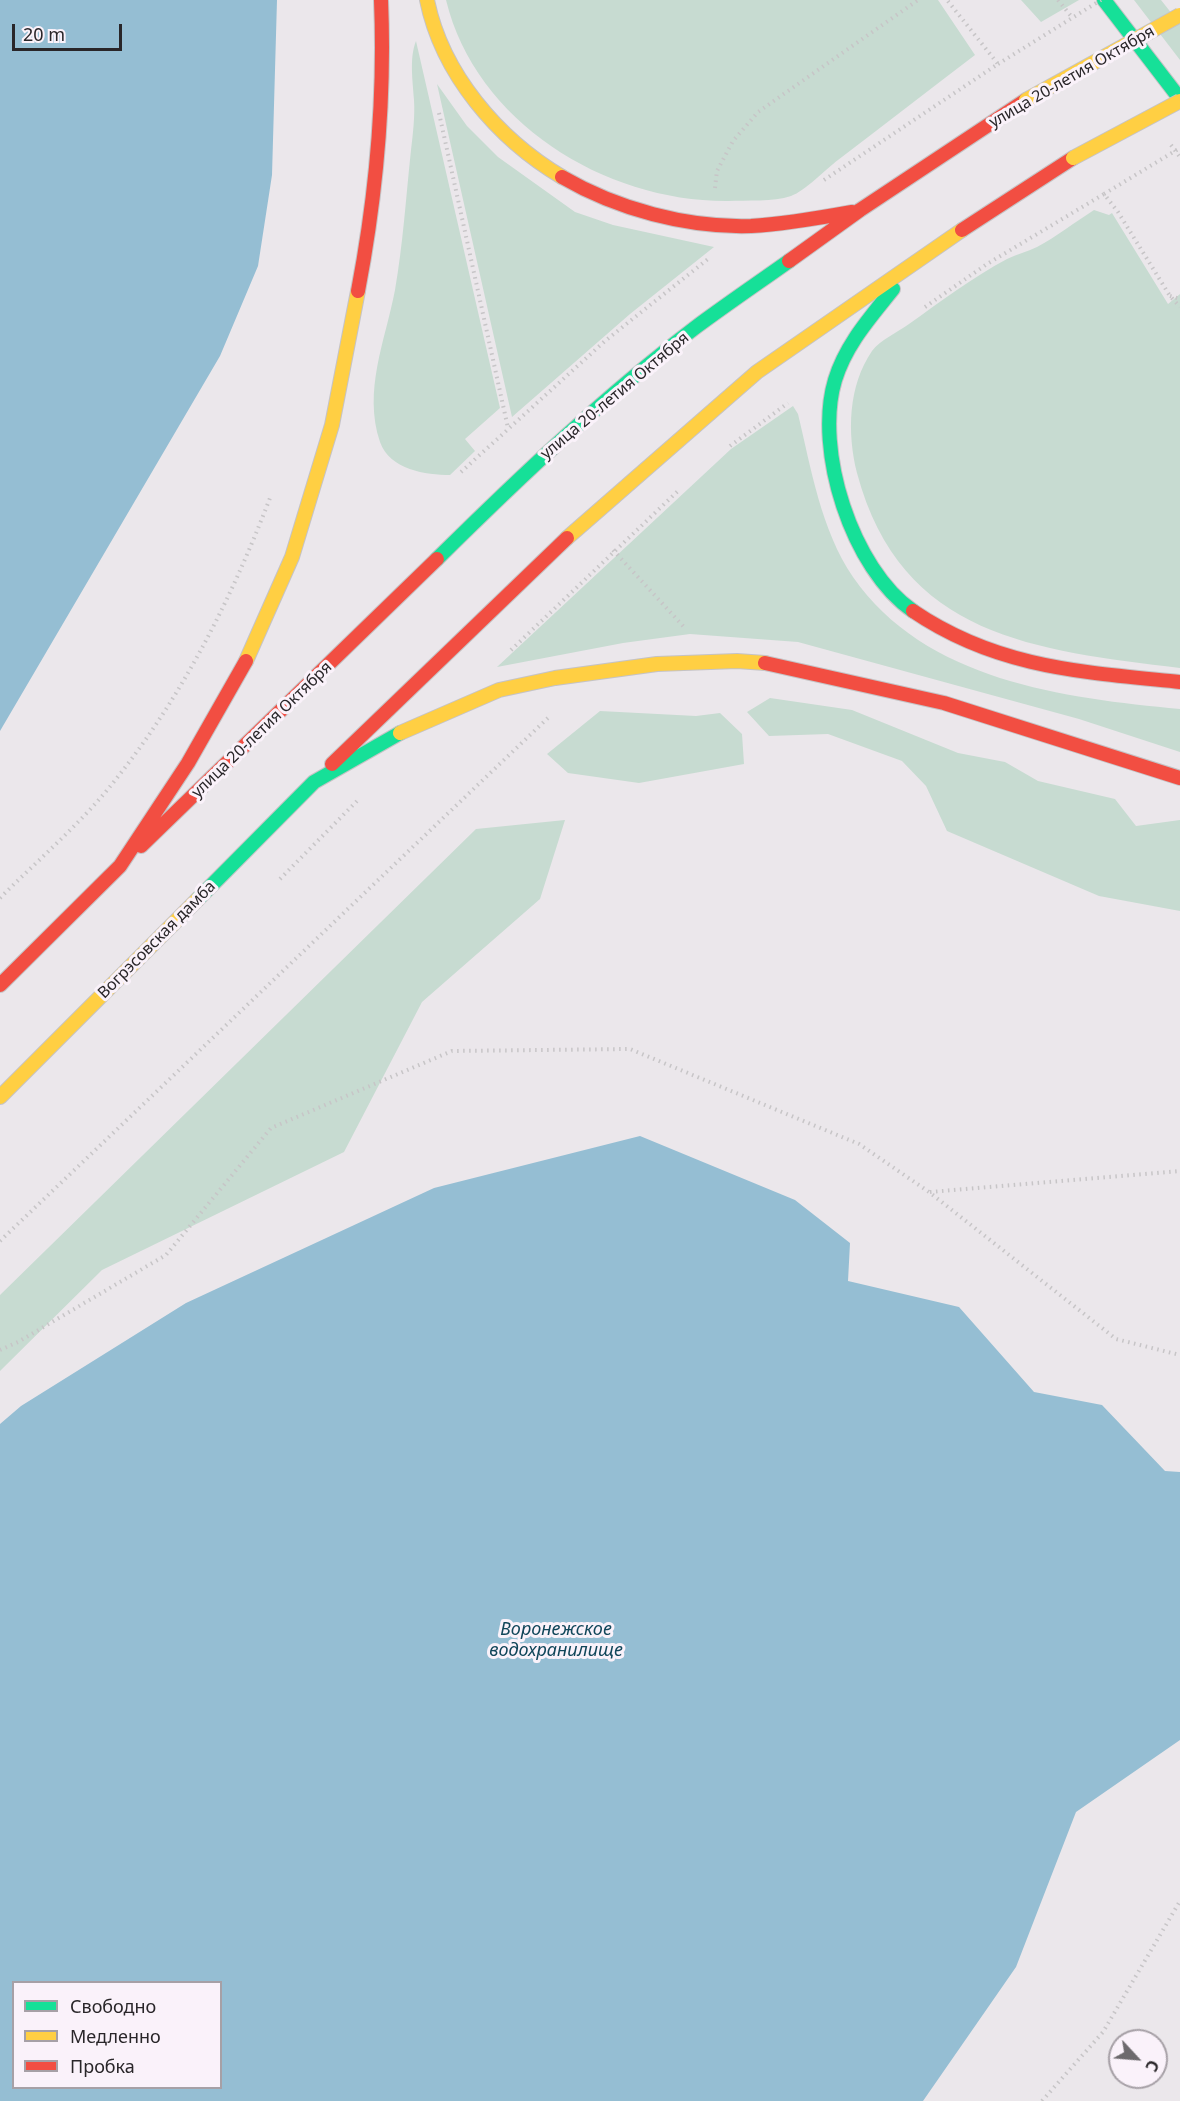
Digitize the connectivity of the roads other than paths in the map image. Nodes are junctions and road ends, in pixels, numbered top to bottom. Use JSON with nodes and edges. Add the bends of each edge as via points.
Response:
{"nodes":[{"id":1,"x":381,"y":0,"type":"edge"},
{"id":2,"x":427,"y":0,"type":"edge"},
{"id":3,"x":1103,"y":0,"type":"edge"},
{"id":4,"x":1180,"y":15,"type":"edge"},
{"id":5,"x":1180,"y":100,"type":"edge"},
{"id":6,"x":860,"y":210,"type":"junction"},
{"id":7,"x":914,"y":262,"type":"junction"},
{"id":8,"x":1180,"y":682,"type":"edge"},
{"id":9,"x":1180,"y":778,"type":"edge"},
{"id":10,"x":314,"y":782,"type":"junction"},
{"id":11,"x":120,"y":866,"type":"junction"},
{"id":12,"x":0,"y":985,"type":"edge"},
{"id":13,"x":0,"y":1097,"type":"edge"}],
"edges":[{"from":1,"to":11,"type":"main road","via":[[383,45],[370,228],[332,425],[292,557],[249,656],[188,763]]},
{"from":2,"to":6,"type":"main road","via":[[439,46],[467,92],[526,153],[556,175],[598,197],[641,212],[737,226],[794,222]]},
{"from":3,"to":5,"type":"main road"},
{"from":4,"to":6,"type":"main road","name":"улица 20-летия Октября","bridge":true,"via":[[1026,100]]},
{"from":5,"to":7,"type":"main road","bridge":true,"via":[[1072,158]]},
{"from":6,"to":11,"type":"main road","name":"улица 20-летия Октября","via":[[695,328],[555,447]]},
{"from":7,"to":8,"type":"main road","via":[[849,345],[832,382],[827,425],[837,480],[850,525],[869,564],[897,598],[927,621],[980,645],[1029,663]]},
{"from":7,"to":10,"type":"main road","via":[[757,372],[671,445],[535,568]]},
{"from":9,"to":10,"type":"main road","via":[[944,704],[816,672],[737,661],[657,664],[499,690],[387,739]]},
{"from":10,"to":13,"type":"main road","name":"Вогрэсовская дамба"},
{"from":11,"to":12,"type":"main road"}]}
